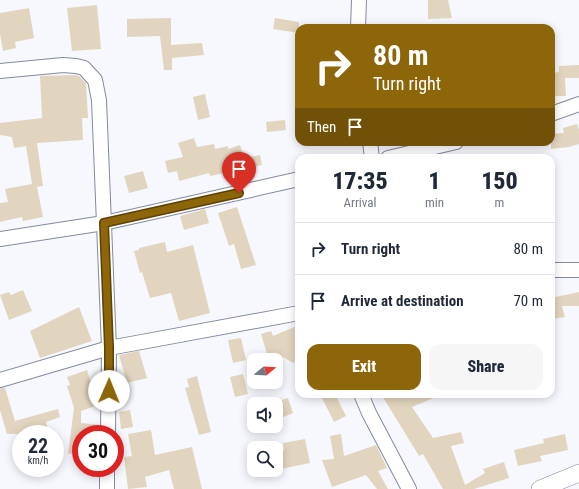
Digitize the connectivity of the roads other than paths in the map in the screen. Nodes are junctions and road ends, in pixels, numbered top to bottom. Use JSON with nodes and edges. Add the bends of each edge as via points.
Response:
{"nodes":[{"id":1,"x":359,"y":0,"type":"edge"},
{"id":2,"x":358,"y":24,"type":"edge"},
{"id":3,"x":0,"y":71,"type":"edge"},
{"id":4,"x":579,"y":104,"type":"edge"},
{"id":5,"x":555,"y":113,"type":"edge"},
{"id":6,"x":439,"y":146,"type":"edge"},
{"id":7,"x":405,"y":154,"type":"edge"},
{"id":8,"x":295,"y":180,"type":"edge"},
{"id":9,"x":104,"y":223,"type":"junction"},
{"id":10,"x":0,"y":238,"type":"edge"},
{"id":11,"x":555,"y":270,"type":"edge"},
{"id":12,"x":579,"y":270,"type":"edge"},
{"id":13,"x":295,"y":314,"type":"edge"},
{"id":14,"x":109,"y":348,"type":"junction"},
{"id":15,"x":0,"y":380,"type":"edge"},
{"id":16,"x":363,"y":398,"type":"edge"},
{"id":17,"x":108,"y":425,"type":"edge"},
{"id":18,"x":579,"y":473,"type":"edge"},
{"id":19,"x":107,"y":477,"type":"edge"},
{"id":20,"x":107,"y":489,"type":"edge"},
{"id":21,"x":409,"y":489,"type":"edge"},
{"id":22,"x":540,"y":489,"type":"edge"}],
"edges":[{"from":1,"to":2,"type":"street"},
{"from":3,"to":9,"type":"street","via":[[76,66],[84,68],[95,80],[99,100]]},
{"from":4,"to":5,"type":"street"},
{"from":6,"to":7,"type":"street"},
{"from":8,"to":9,"type":"street"},
{"from":9,"to":10,"type":"street"},
{"from":9,"to":14,"type":"street"},
{"from":11,"to":12,"type":"street"},
{"from":13,"to":14,"type":"street"},
{"from":14,"to":15,"type":"street"},
{"from":14,"to":17,"type":"street"},
{"from":16,"to":21,"type":"street"},
{"from":18,"to":22,"type":"street"},
{"from":19,"to":20,"type":"street"}]}
